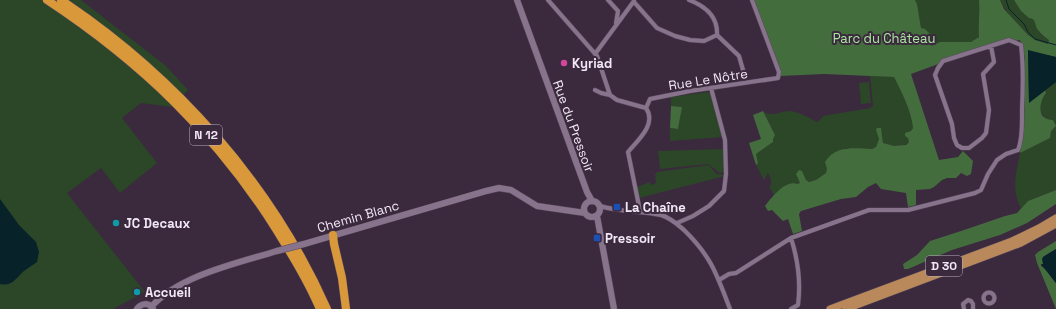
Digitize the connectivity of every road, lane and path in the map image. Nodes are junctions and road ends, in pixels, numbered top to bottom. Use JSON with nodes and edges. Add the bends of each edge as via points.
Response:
{"nodes":[{"id":1,"x":47,"y":0,"type":"edge"},
{"id":2,"x":61,"y":0,"type":"edge"},
{"id":3,"x":517,"y":0,"type":"edge"},
{"id":4,"x":548,"y":0,"type":"edge"},
{"id":5,"x":608,"y":0,"type":"edge"},
{"id":6,"x":689,"y":0,"type":"edge"},
{"id":7,"x":752,"y":0,"type":"edge"},
{"id":8,"x":634,"y":1,"type":"edge"},
{"id":9,"x":614,"y":27,"type":"junction"},
{"id":10,"x":717,"y":35,"type":"junction"},
{"id":11,"x":991,"y":46,"type":"junction"},
{"id":12,"x":595,"y":54,"type":"junction"},
{"id":13,"x":743,"y":70,"type":"dead end"},
{"id":14,"x":711,"y":88,"type":"junction"},
{"id":15,"x":595,"y":90,"type":"dead end"},
{"id":16,"x":610,"y":95,"type":"junction"},
{"id":17,"x":646,"y":108,"type":"junction"},
{"id":18,"x":587,"y":206,"type":"junction"},
{"id":19,"x":599,"y":212,"type":"junction"},
{"id":20,"x":640,"y":212,"type":"junction"},
{"id":21,"x":1056,"y":218,"type":"edge"},
{"id":22,"x":677,"y":223,"type":"junction"},
{"id":23,"x":1056,"y":224,"type":"edge"},
{"id":24,"x":333,"y":235,"type":"junction"},
{"id":25,"x":791,"y":238,"type":"junction"},
{"id":26,"x":719,"y":280,"type":"junction"},
{"id":27,"x":988,"y":304,"type":"dead end"},
{"id":28,"x":152,"y":308,"type":"edge"},
{"id":29,"x":137,"y":309,"type":"edge"},
{"id":30,"x":320,"y":309,"type":"edge"},
{"id":31,"x":327,"y":309,"type":"edge"},
{"id":32,"x":346,"y":309,"type":"edge"},
{"id":33,"x":614,"y":309,"type":"edge"},
{"id":34,"x":730,"y":309,"type":"edge"},
{"id":35,"x":791,"y":309,"type":"edge"},
{"id":36,"x":830,"y":309,"type":"edge"},
{"id":37,"x":846,"y":309,"type":"edge"},
{"id":38,"x":964,"y":309,"type":"edge"},
{"id":39,"x":973,"y":309,"type":"edge"},
{"id":40,"x":991,"y":309,"type":"edge"}],
"edges":[{"from":1,"to":30,"type":"highway","number":"N 12","via":[[124,56],[197,125],[265,212],[290,252]]},
{"from":2,"to":31,"type":"highway","number":"N 12","via":[[130,51],[180,97],[217,138],[271,208]]},
{"from":3,"to":18,"type":"street","name":"Rue du Pressoir","via":[[587,192]]},
{"from":4,"to":12,"type":"street"},
{"from":5,"to":9,"type":"street","via":[[618,11]]},
{"from":6,"to":10,"type":"street","via":[[700,4],[710,13]]},
{"from":7,"to":14,"type":"street","name":"Rue Le Nôtre","via":[[779,72],[778,78]]},
{"from":8,"to":9,"type":"street"},
{"from":8,"to":10,"type":"street","via":[[657,28],[675,36],[704,41]]},
{"from":9,"to":12,"type":"street"},
{"from":10,"to":13,"type":"street","via":[[739,56]]},
{"from":11,"to":11,"type":"street","via":[[994,62],[983,74],[989,110],[986,133],[969,148],[962,148],[956,145],[936,75],[937,70],[942,61]]},
{"from":11,"to":25,"type":"street","via":[[1010,40],[1021,45],[1022,128],[1018,150],[997,160],[981,190],[908,210],[869,210]]},
{"from":12,"to":16,"type":"street"},
{"from":14,"to":17,"type":"street","name":"Rue Le Nôtre","via":[[650,98]]},
{"from":14,"to":22,"type":"street","via":[[725,140],[724,191],[710,206]]},
{"from":15,"to":16,"type":"street"},
{"from":16,"to":17,"type":"street","via":[[617,100]]},
{"from":17,"to":20,"type":"street","via":[[650,122],[628,152]]},
{"from":18,"to":19,"type":"street"},
{"from":18,"to":19,"type":"street","via":[[597,202]]},
{"from":18,"to":24,"type":"street","name":"Chemin Blanc","via":[[577,211],[537,206],[511,190],[499,188]]},
{"from":19,"to":20,"type":"street"},
{"from":19,"to":33,"type":"street"},
{"from":20,"to":22,"type":"street","via":[[663,216]]},
{"from":21,"to":36,"type":"main road","number":"D 30","via":[[1012,241]]},
{"from":22,"to":26,"type":"street","via":[[702,249]]},
{"from":23,"to":37,"type":"main road","number":"D 30","via":[[1021,243]]},
{"from":24,"to":28,"type":"street","name":"Chemin Blanc","bridge":true,"via":[[202,274],[182,284]]},
{"from":24,"to":32,"type":"highway"},
{"from":25,"to":26,"type":"street","via":[[736,273]]},
{"from":25,"to":35,"type":"street","via":[[797,258],[799,294],[798,305]]},
{"from":26,"to":34,"type":"street"},
{"from":27,"to":40,"type":"street"},
{"from":28,"to":29,"type":"street","via":[[148,304],[143,304]]},
{"from":38,"to":39,"type":"street","via":[[963,304],[968,300],[973,304]]}]}
